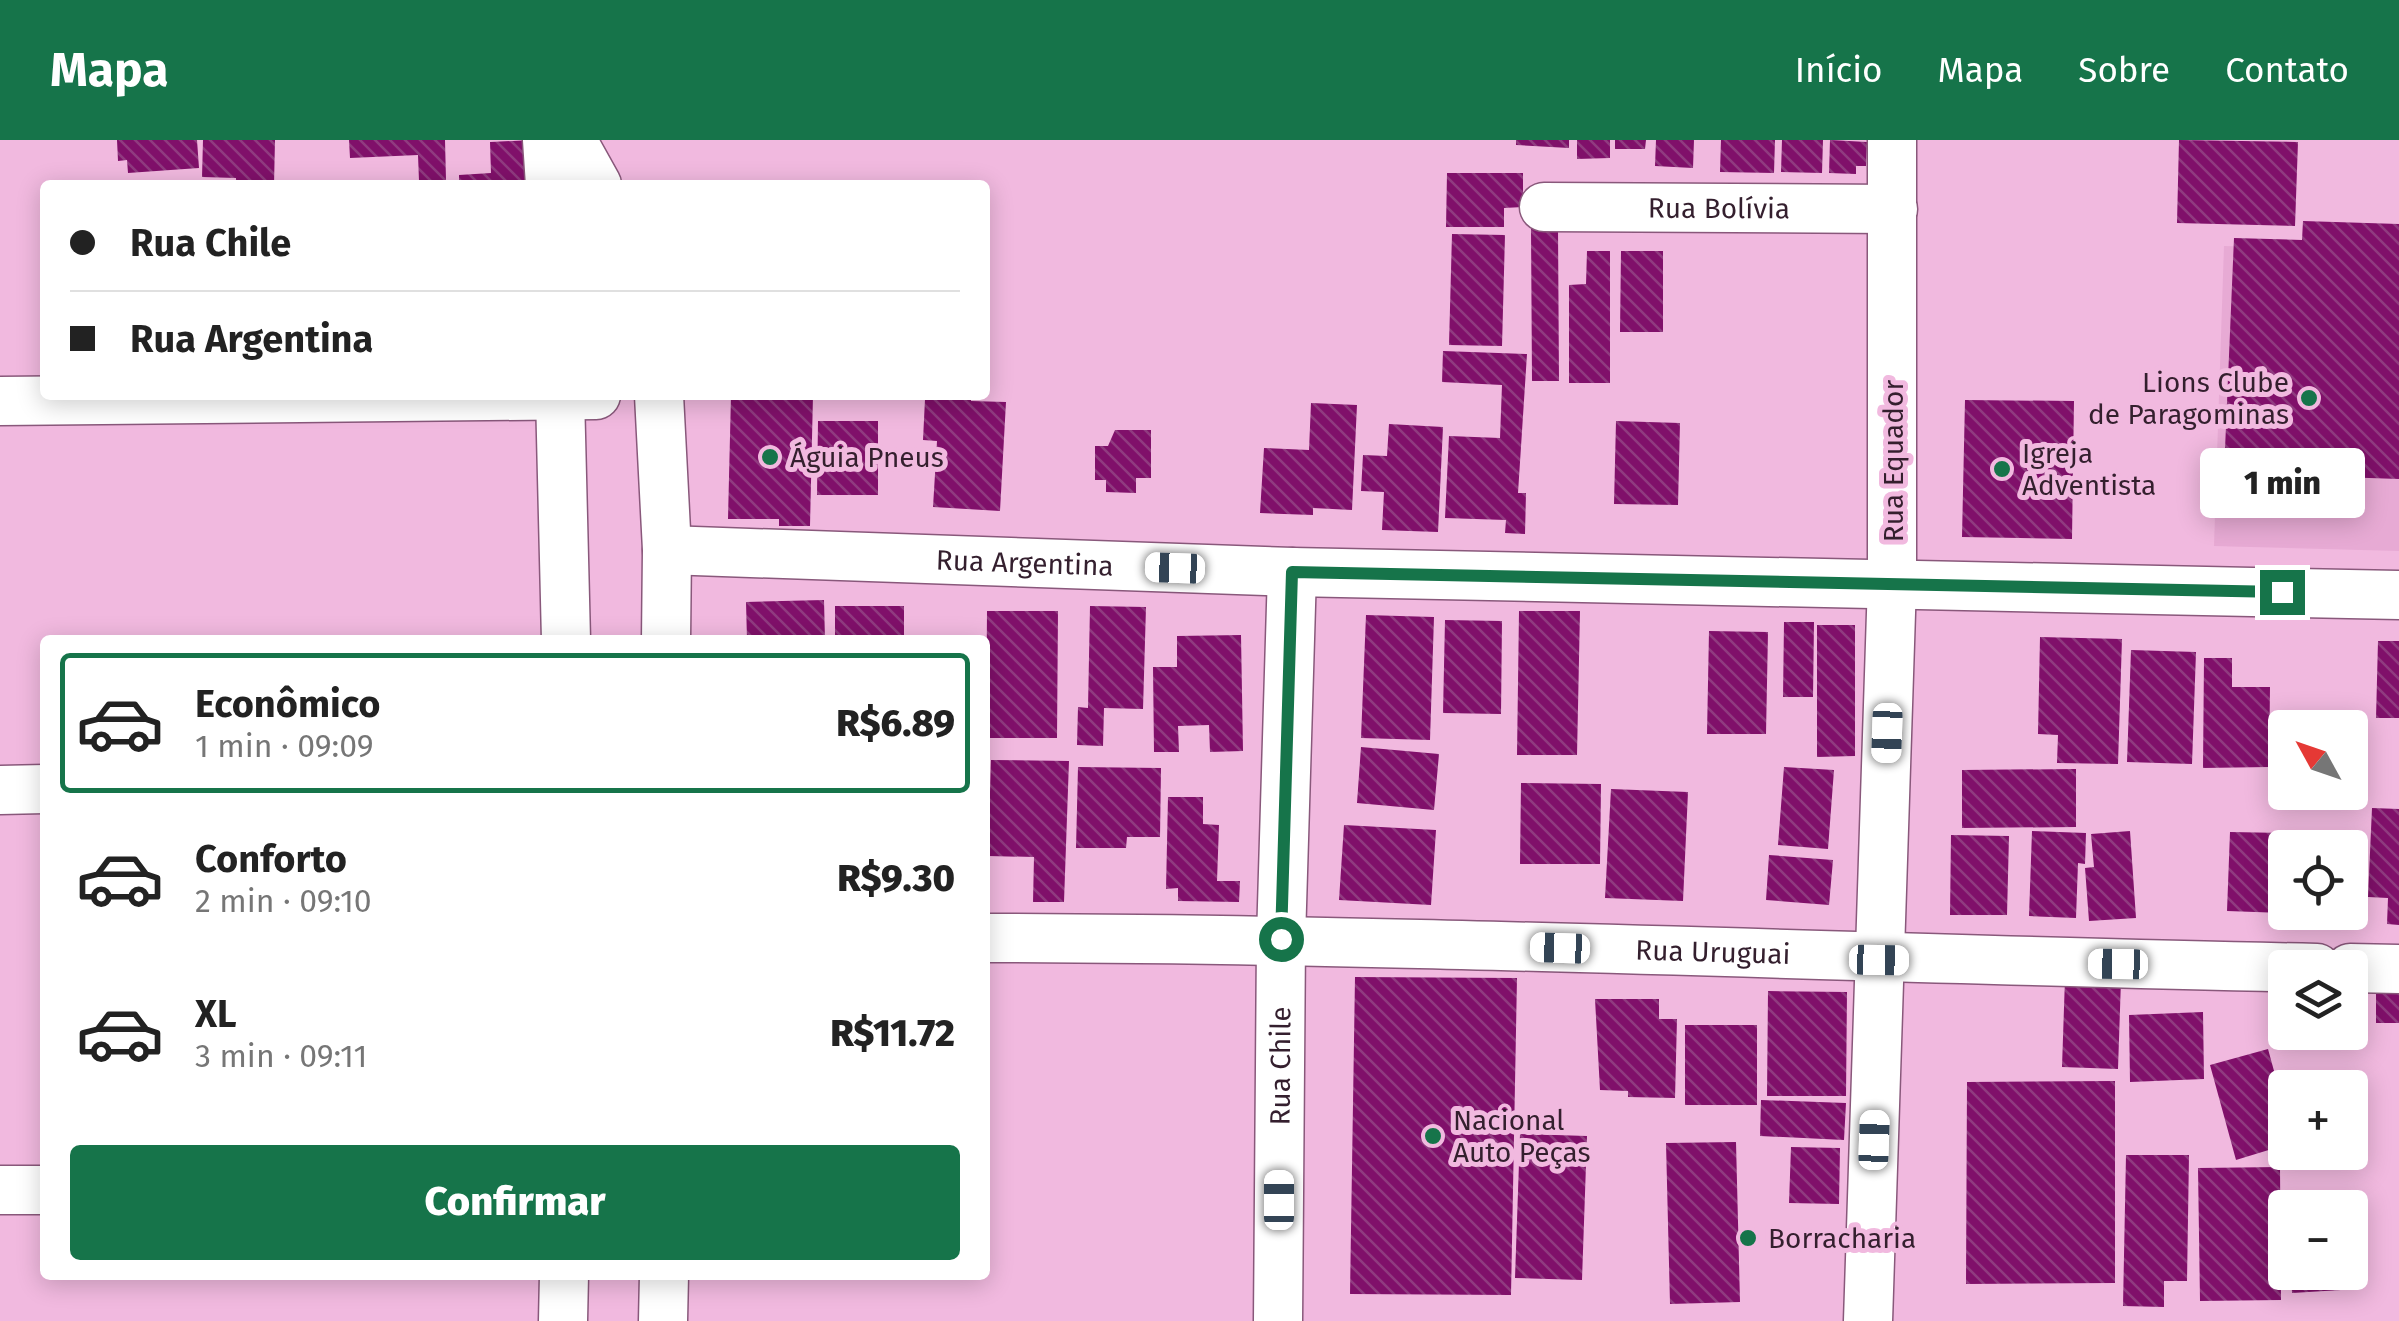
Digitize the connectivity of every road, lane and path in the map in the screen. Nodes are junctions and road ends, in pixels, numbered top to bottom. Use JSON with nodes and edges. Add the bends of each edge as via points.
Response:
{"nodes":[{"id":1,"x":547,"y":140,"type":"edge"},
{"id":2,"x":572,"y":140,"type":"edge"},
{"id":3,"x":1892,"y":140,"type":"edge"},
{"id":4,"x":550,"y":180,"type":"edge"},
{"id":5,"x":595,"y":180,"type":"edge"},
{"id":6,"x":1544,"y":206,"type":"dead end"},
{"id":7,"x":1893,"y":210,"type":"junction"},
{"id":8,"x":114,"y":400,"type":"edge"},
{"id":9,"x":572,"y":400,"type":"edge"},
{"id":10,"x":659,"y":400,"type":"edge"},
{"id":11,"x":0,"y":401,"type":"edge"},
{"id":12,"x":667,"y":550,"type":"junction"},
{"id":13,"x":1292,"y":572,"type":"junction"},
{"id":14,"x":1892,"y":582,"type":"junction"},
{"id":15,"x":2399,"y":595,"type":"edge"},
{"id":16,"x":566,"y":635,"type":"edge"},
{"id":17,"x":666,"y":635,"type":"edge"},
{"id":18,"x":40,"y":789,"type":"edge"},
{"id":19,"x":0,"y":790,"type":"edge"},
{"id":20,"x":990,"y":938,"type":"edge"},
{"id":21,"x":1281,"y":939,"type":"junction"},
{"id":22,"x":1879,"y":960,"type":"junction"},
{"id":23,"x":2268,"y":967,"type":"edge"},
{"id":24,"x":2368,"y":968,"type":"edge"},
{"id":25,"x":2399,"y":969,"type":"edge"},
{"id":26,"x":0,"y":1190,"type":"edge"},
{"id":27,"x":40,"y":1190,"type":"edge"},
{"id":28,"x":564,"y":1280,"type":"edge"},
{"id":29,"x":664,"y":1280,"type":"edge"},
{"id":30,"x":563,"y":1321,"type":"edge"},
{"id":31,"x":664,"y":1321,"type":"edge"},
{"id":32,"x":1278,"y":1321,"type":"edge"},
{"id":33,"x":1868,"y":1321,"type":"edge"}],
"edges":[{"from":1,"to":4,"type":"street"},
{"from":2,"to":5,"type":"street"},
{"from":3,"to":7,"type":"street","name":"Rua Equador"},
{"from":6,"to":7,"type":"street","name":"Rua Bolívia"},
{"from":7,"to":14,"type":"street","name":"Rua Equador"},
{"from":8,"to":11,"type":"street"},
{"from":9,"to":16,"type":"street"},
{"from":10,"to":12,"type":"street"},
{"from":12,"to":13,"type":"street","name":"Rua Argentina"},
{"from":12,"to":17,"type":"street"},
{"from":13,"to":14,"type":"street","name":"Rua Argentina"},
{"from":13,"to":21,"type":"street","name":"Rua Chile"},
{"from":14,"to":15,"type":"street","name":"Rua Argentina"},
{"from":14,"to":22,"type":"street","name":"Rua Equador"},
{"from":18,"to":19,"type":"street"},
{"from":20,"to":21,"type":"street","name":"Rua Uruguai"},
{"from":21,"to":22,"type":"street","name":"Rua Uruguai"},
{"from":21,"to":32,"type":"street","name":"Rua Chile"},
{"from":22,"to":23,"type":"street","name":"Rua Uruguai"},
{"from":22,"to":33,"type":"street","name":"Rua Equador"},
{"from":24,"to":25,"type":"street"},
{"from":26,"to":27,"type":"street"},
{"from":28,"to":30,"type":"street"},
{"from":29,"to":31,"type":"street"}]}
